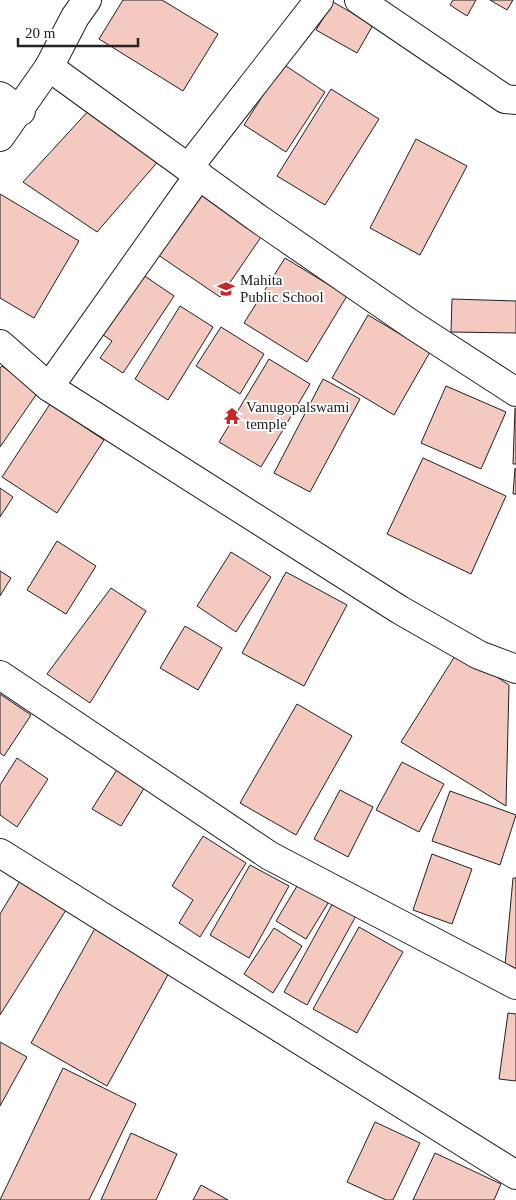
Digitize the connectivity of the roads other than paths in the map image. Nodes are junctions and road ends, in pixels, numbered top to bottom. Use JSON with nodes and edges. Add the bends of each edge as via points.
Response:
{"nodes":[{"id":1,"x":87,"y":0,"type":"edge"},
{"id":2,"x":319,"y":0,"type":"edge"},
{"id":3,"x":359,"y":0,"type":"edge"},
{"id":4,"x":49,"y":67,"type":"junction"},
{"id":5,"x":516,"y":100,"type":"edge"},
{"id":6,"x":10,"y":103,"type":"edge"},
{"id":7,"x":0,"y":137,"type":"edge"},
{"id":8,"x":194,"y":171,"type":"junction"},
{"id":9,"x":0,"y":344,"type":"edge"},
{"id":10,"x":49,"y":387,"type":"junction"},
{"id":11,"x":516,"y":392,"type":"edge"},
{"id":12,"x":516,"y":669,"type":"edge"},
{"id":13,"x":0,"y":675,"type":"edge"},
{"id":14,"x":0,"y":853,"type":"edge"},
{"id":15,"x":516,"y":985,"type":"edge"},
{"id":16,"x":516,"y":1175,"type":"edge"}],
"edges":[{"from":1,"to":4,"type":"street","via":[[74,16]]},
{"from":2,"to":8,"type":"street"},
{"from":3,"to":5,"type":"street","via":[[505,99]]},
{"from":4,"to":6,"type":"street"},
{"from":4,"to":8,"type":"street"},
{"from":6,"to":7,"type":"street"},
{"from":8,"to":10,"type":"street"},
{"from":8,"to":11,"type":"street","via":[[410,324]]},
{"from":9,"to":10,"type":"street"},
{"from":10,"to":12,"type":"street","via":[[400,610],[479,655]]},
{"from":13,"to":15,"type":"street","via":[[270,856]]},
{"from":14,"to":16,"type":"street"}]}
